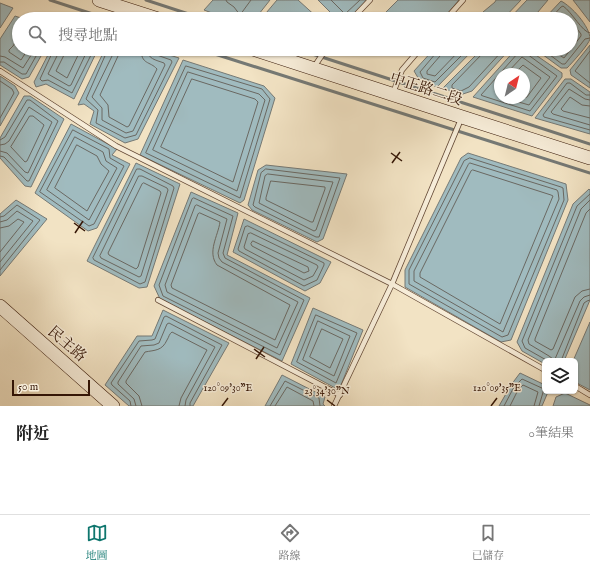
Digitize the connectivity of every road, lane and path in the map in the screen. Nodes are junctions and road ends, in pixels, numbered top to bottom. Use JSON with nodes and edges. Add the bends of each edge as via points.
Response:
{"nodes":[{"id":1,"x":99,"y":0,"type":"edge"},
{"id":2,"x":370,"y":0,"type":"edge"},
{"id":3,"x":462,"y":0,"type":"edge"},
{"id":4,"x":136,"y":12,"type":"edge"},
{"id":5,"x":359,"y":12,"type":"edge"},
{"id":6,"x":452,"y":12,"type":"edge"},
{"id":7,"x":274,"y":56,"type":"edge"},
{"id":8,"x":321,"y":56,"type":"edge"},
{"id":9,"x":414,"y":56,"type":"edge"},
{"id":10,"x":313,"y":68,"type":"junction"},
{"id":11,"x":0,"y":71,"type":"edge"},
{"id":12,"x":392,"y":94,"type":"junction"},
{"id":13,"x":462,"y":118,"type":"junction"},
{"id":14,"x":590,"y":158,"type":"edge"},
{"id":15,"x":392,"y":284,"type":"junction"},
{"id":16,"x":158,"y":300,"type":"dead end"},
{"id":17,"x":0,"y":306,"type":"edge"},
{"id":18,"x":542,"y":368,"type":"edge"},
{"id":19,"x":578,"y":388,"type":"edge"},
{"id":20,"x":340,"y":395,"type":"junction"},
{"id":21,"x":590,"y":395,"type":"edge"},
{"id":22,"x":113,"y":406,"type":"edge"},
{"id":23,"x":334,"y":406,"type":"edge"}],
"edges":[{"from":1,"to":4,"type":"main road"},
{"from":2,"to":5,"type":"lane"},
{"from":3,"to":6,"type":"lane"},
{"from":7,"to":10,"type":"main road","name":"中正路二段"},
{"from":8,"to":10,"type":"lane"},
{"from":9,"to":12,"type":"lane","via":[[402,70]]},
{"from":10,"to":12,"type":"main road","name":"中正路二段"},
{"from":11,"to":15,"type":"lane","via":[[116,146]]},
{"from":12,"to":13,"type":"main road","name":"中正路二段"},
{"from":13,"to":14,"type":"main road","name":"中正路二段"},
{"from":13,"to":15,"type":"lane"},
{"from":15,"to":18,"type":"lane"},
{"from":15,"to":20,"type":"lane"},
{"from":16,"to":20,"type":"lane"},
{"from":17,"to":22,"type":"main road","name":"民主路"},
{"from":19,"to":21,"type":"lane"},
{"from":20,"to":23,"type":"lane"}]}
